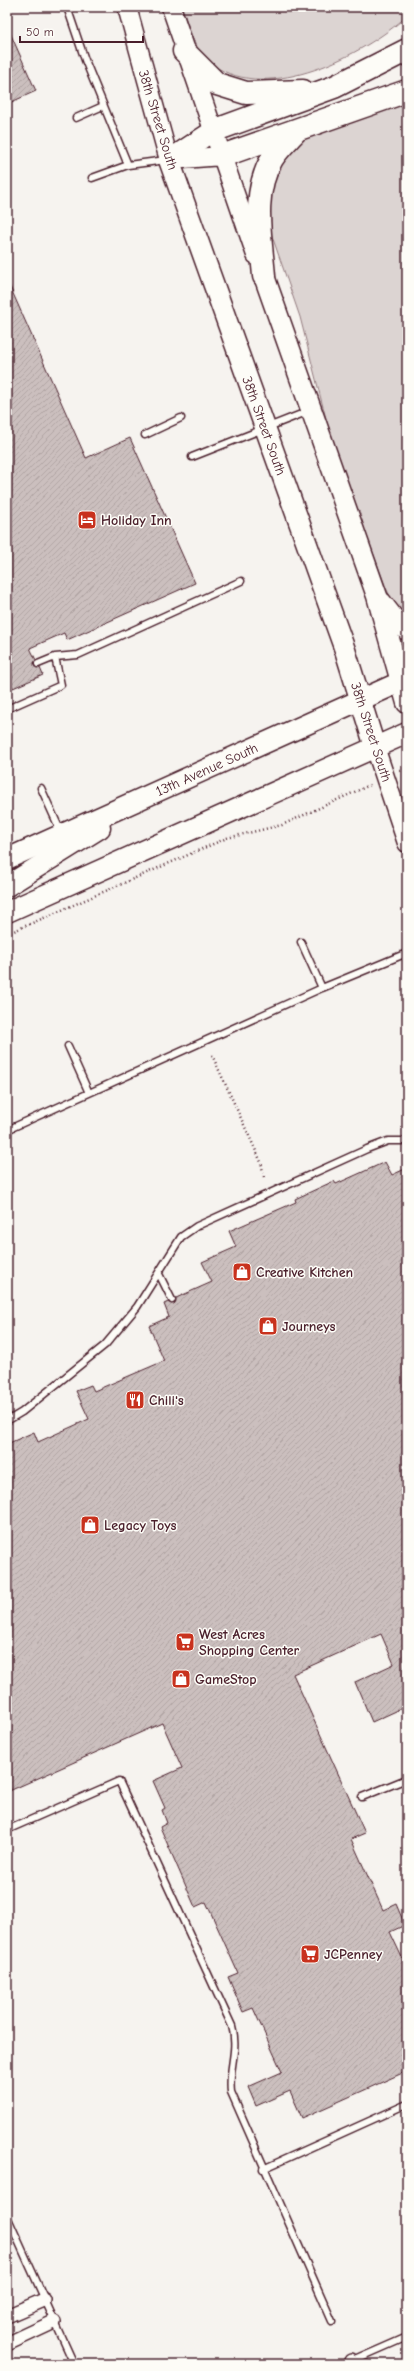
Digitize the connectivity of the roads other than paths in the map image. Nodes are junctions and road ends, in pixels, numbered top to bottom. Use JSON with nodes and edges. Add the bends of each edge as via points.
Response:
{"nodes":[{"id":1,"x":67,"y":7,"type":"edge"},
{"id":2,"x":127,"y":7,"type":"edge"},
{"id":3,"x":171,"y":7,"type":"edge"},
{"id":4,"x":184,"y":50,"type":"junction"},
{"id":5,"x":407,"y":50,"type":"edge"},
{"id":6,"x":334,"y":87,"type":"junction"},
{"id":7,"x":407,"y":91,"type":"edge"},
{"id":8,"x":103,"y":106,"type":"junction"},
{"id":9,"x":76,"y":118,"type":"dead end"},
{"id":10,"x":213,"y":131,"type":"junction"},
{"id":11,"x":296,"y":131,"type":"junction"},
{"id":12,"x":222,"y":156,"type":"junction"},
{"id":13,"x":169,"y":160,"type":"junction"},
{"id":14,"x":128,"y":165,"type":"junction"},
{"id":15,"x":92,"y":178,"type":"dead end"},
{"id":16,"x":264,"y":276,"type":"junction"},
{"id":17,"x":310,"y":411,"type":"junction"},
{"id":18,"x":181,"y":418,"type":"dead end"},
{"id":19,"x":264,"y":428,"type":"junction"},
{"id":20,"x":145,"y":435,"type":"dead end"},
{"id":21,"x":192,"y":457,"type":"dead end"},
{"id":22,"x":241,"y":581,"type":"dead end"},
{"id":23,"x":377,"y":596,"type":"junction"},
{"id":24,"x":407,"y":630,"type":"edge"},
{"id":25,"x":56,"y":657,"type":"junction"},
{"id":26,"x":38,"y":664,"type":"dead end"},
{"id":27,"x":404,"y":681,"type":"edge"},
{"id":28,"x":361,"y":700,"type":"junction"},
{"id":29,"x":407,"y":704,"type":"edge"},
{"id":30,"x":7,"y":709,"type":"edge"},
{"id":31,"x":407,"y":733,"type":"edge"},
{"id":32,"x":375,"y":747,"type":"junction"},
{"id":33,"x":41,"y":788,"type":"dead end"},
{"id":34,"x":150,"y":795,"type":"junction"},
{"id":35,"x":62,"y":834,"type":"junction"},
{"id":36,"x":407,"y":843,"type":"edge"},
{"id":37,"x":7,"y":859,"type":"edge"},
{"id":38,"x":7,"y":886,"type":"edge"},
{"id":39,"x":7,"y":912,"type":"edge"},
{"id":40,"x":302,"y":942,"type":"dead end"},
{"id":41,"x":407,"y":953,"type":"edge"},
{"id":42,"x":322,"y":988,"type":"junction"},
{"id":43,"x":68,"y":1046,"type":"dead end"},
{"id":44,"x":89,"y":1093,"type":"junction"},
{"id":45,"x":7,"y":1130,"type":"edge"},
{"id":46,"x":407,"y":1141,"type":"edge"},
{"id":47,"x":159,"y":1274,"type":"junction"},
{"id":48,"x":172,"y":1300,"type":"dead end"},
{"id":49,"x":7,"y":1421,"type":"edge"},
{"id":50,"x":407,"y":1781,"type":"edge"},
{"id":51,"x":362,"y":1797,"type":"dead end"},
{"id":52,"x":7,"y":1830,"type":"edge"},
{"id":53,"x":407,"y":2104,"type":"edge"},
{"id":54,"x":263,"y":2169,"type":"junction"},
{"id":55,"x":7,"y":2216,"type":"edge"},
{"id":56,"x":44,"y":2300,"type":"junction"},
{"id":57,"x":7,"y":2316,"type":"edge"},
{"id":58,"x":332,"y":2321,"type":"dead end"},
{"id":59,"x":54,"y":2322,"type":"junction"},
{"id":60,"x":407,"y":2337,"type":"edge"},
{"id":61,"x":7,"y":2344,"type":"edge"},
{"id":62,"x":350,"y":2363,"type":"edge"},
{"id":63,"x":74,"y":2364,"type":"edge"}],
"edges":[{"from":1,"to":8,"type":"lane"},
{"from":2,"to":13,"type":"street","name":"38th Street South"},
{"from":3,"to":4,"type":"street"},
{"from":4,"to":6,"type":"highway","via":[[217,84],[246,92],[288,93]]},
{"from":4,"to":10,"type":"street"},
{"from":5,"to":6,"type":"highway"},
{"from":6,"to":10,"type":"highway"},
{"from":7,"to":11,"type":"highway"},
{"from":8,"to":9,"type":"lane"},
{"from":8,"to":14,"type":"lane"},
{"from":10,"to":12,"type":"street"},
{"from":10,"to":13,"type":"main road"},
{"from":11,"to":12,"type":"highway"},
{"from":11,"to":16,"type":"highway","via":[[272,159],[261,184],[258,208]]},
{"from":12,"to":13,"type":"street"},
{"from":12,"to":16,"type":"street"},
{"from":13,"to":14,"type":"lane"},
{"from":13,"to":19,"type":"main road","name":"38th Street South"},
{"from":14,"to":15,"type":"lane"},
{"from":16,"to":17,"type":"main road"},
{"from":17,"to":19,"type":"lane"},
{"from":17,"to":23,"type":"main road"},
{"from":18,"to":20,"type":"lane"},
{"from":19,"to":21,"type":"lane"},
{"from":19,"to":28,"type":"main road","name":"38th Street South"},
{"from":22,"to":25,"type":"lane","via":[[78,655]]},
{"from":23,"to":24,"type":"main road","via":[[395,620]]},
{"from":23,"to":27,"type":"main road"},
{"from":25,"to":26,"type":"lane"},
{"from":25,"to":30,"type":"lane","via":[[61,685]]},
{"from":27,"to":28,"type":"main road","name":"13th Avenue South"},
{"from":27,"to":29,"type":"main road"},
{"from":28,"to":32,"type":"main road","name":"38th Street South"},
{"from":28,"to":34,"type":"main road","name":"13th Avenue South"},
{"from":31,"to":32,"type":"main road"},
{"from":32,"to":36,"type":"street","name":"38th Street South"},
{"from":32,"to":39,"type":"main road"},
{"from":33,"to":35,"type":"lane"},
{"from":34,"to":35,"type":"main road","name":"13th Avenue South"},
{"from":34,"to":38,"type":"main road"},
{"from":35,"to":37,"type":"main road","name":"13th Avenue South"},
{"from":40,"to":42,"type":"lane"},
{"from":41,"to":42,"type":"lane"},
{"from":42,"to":44,"type":"lane"},
{"from":43,"to":44,"type":"lane"},
{"from":44,"to":45,"type":"lane"},
{"from":46,"to":47,"type":"lane","via":[[388,1141],[197,1226],[181,1237]]},
{"from":47,"to":48,"type":"lane"},
{"from":47,"to":49,"type":"lane","via":[[137,1307],[105,1345],[22,1412]]},
{"from":50,"to":51,"type":"lane"},
{"from":52,"to":54,"type":"lane","via":[[119,1780],[232,2026],[236,2040],[229,2080],[231,2092]]},
{"from":53,"to":54,"type":"lane"},
{"from":54,"to":58,"type":"lane"},
{"from":55,"to":56,"type":"lane"},
{"from":56,"to":57,"type":"street"},
{"from":56,"to":59,"type":"lane"},
{"from":59,"to":61,"type":"street"},
{"from":59,"to":63,"type":"lane"},
{"from":60,"to":62,"type":"lane"}]}
